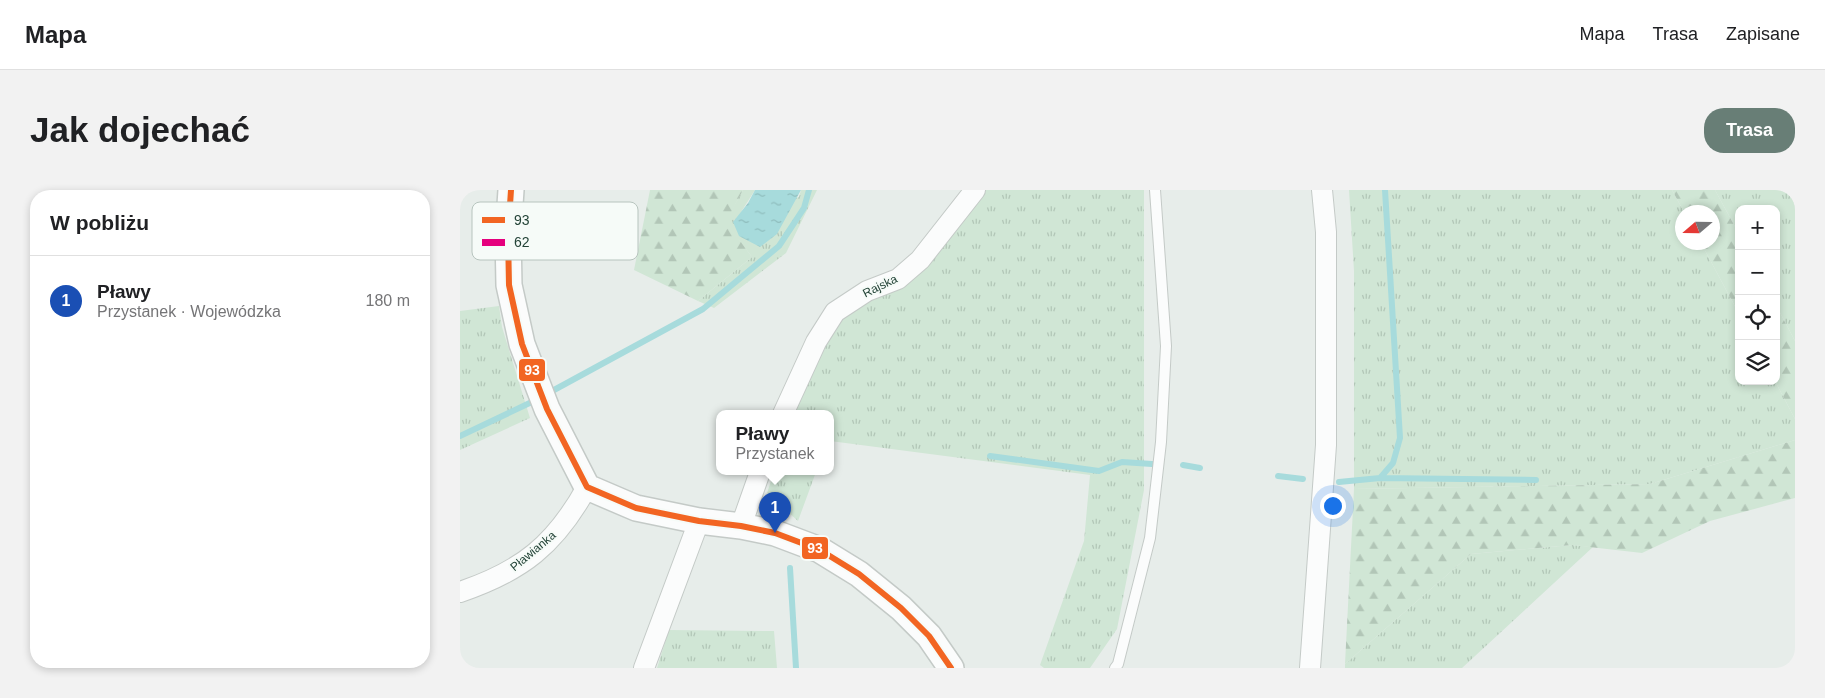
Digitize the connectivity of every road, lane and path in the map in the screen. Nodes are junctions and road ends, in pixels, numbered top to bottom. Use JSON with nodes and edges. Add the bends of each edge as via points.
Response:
{"nodes":[{"id":1,"x":975,"y":190,"type":"edge"},
{"id":2,"x":1155,"y":190,"type":"edge"},
{"id":3,"x":1322,"y":190,"type":"edge"},
{"id":4,"x":509,"y":260,"type":"edge"},
{"id":5,"x":785,"y":410,"type":"edge"},
{"id":6,"x":759,"y":475,"type":"edge"},
{"id":7,"x":587,"y":487,"type":"junction"},
{"id":8,"x":699,"y":521,"type":"junction"},
{"id":9,"x":741,"y":526,"type":"junction"},
{"id":10,"x":460,"y":592,"type":"edge"},
{"id":11,"x":644,"y":668,"type":"edge"},
{"id":12,"x":951,"y":668,"type":"edge"},
{"id":13,"x":1115,"y":668,"type":"edge"},
{"id":14,"x":1310,"y":668,"type":"edge"}],
"edges":[{"from":1,"to":5,"type":"street","name":"Rajska","via":[[920,260],[898,279],[867,291],[835,312],[816,342]]},
{"from":2,"to":13,"type":"lane","via":[[1166,346],[1162,442],[1150,538]]},
{"from":3,"to":14,"type":"street","via":[[1326,232],[1326,445]]},
{"from":4,"to":7,"type":"street","via":[[509,285],[522,344],[547,409]]},
{"from":6,"to":9,"type":"street"},
{"from":7,"to":8,"type":"street","via":[[636,508]]},
{"from":7,"to":10,"type":"street","name":"Pławianka","via":[[574,511],[540,549],[516,568],[490,582]]},
{"from":8,"to":9,"type":"street"},
{"from":8,"to":11,"type":"street"},
{"from":9,"to":12,"type":"street","via":[[775,533],[820,550],[859,574],[929,636]]}]}
